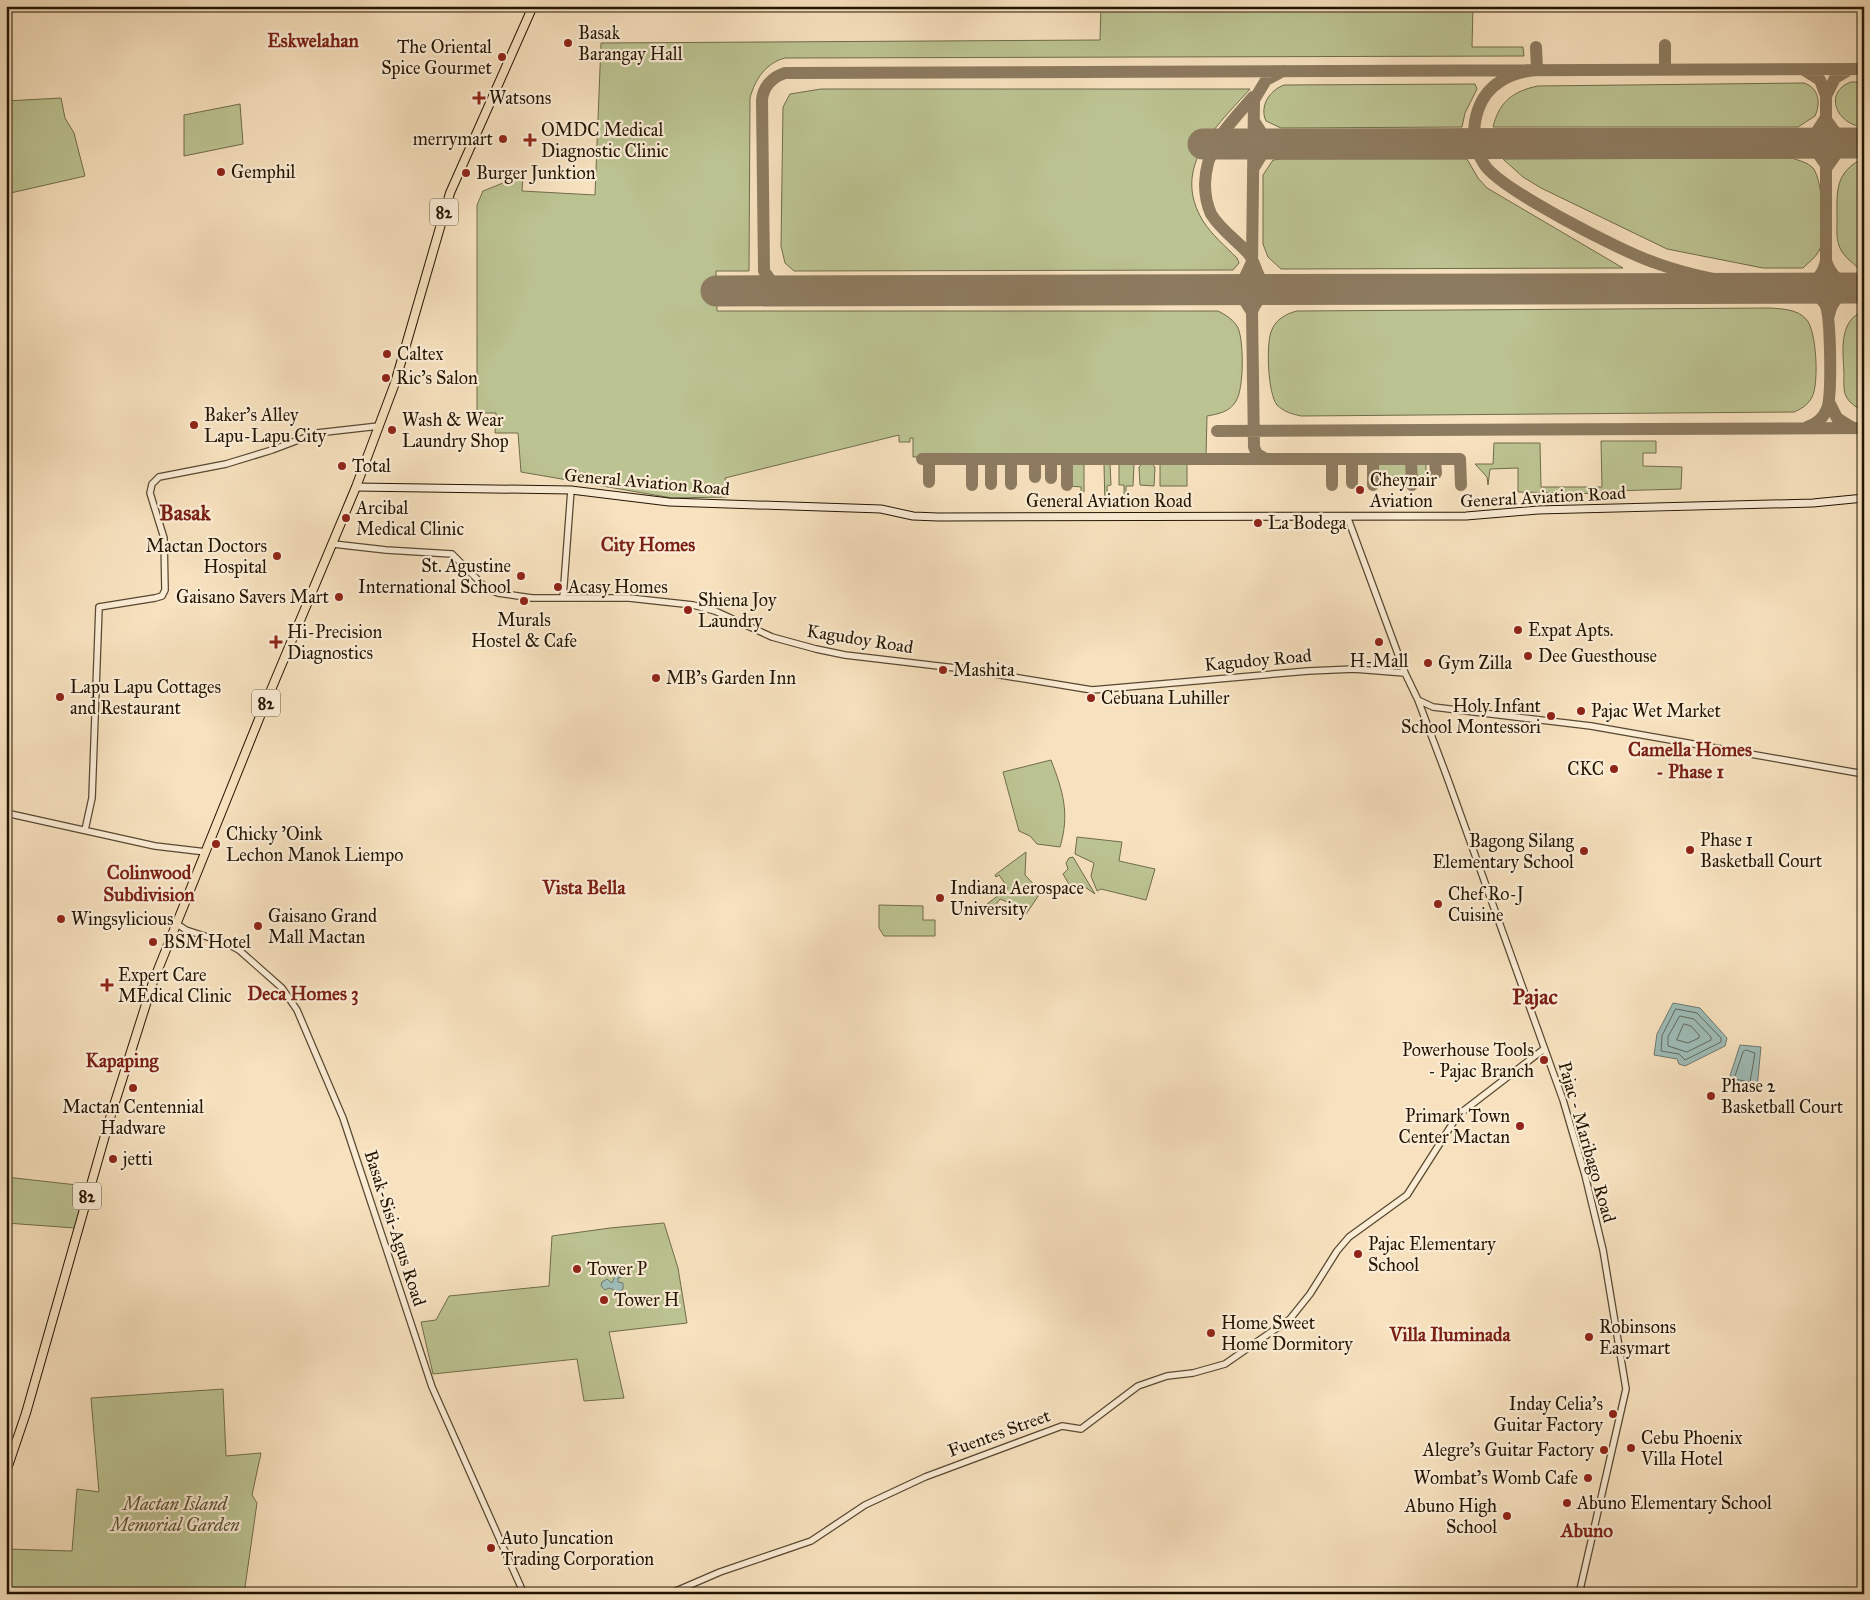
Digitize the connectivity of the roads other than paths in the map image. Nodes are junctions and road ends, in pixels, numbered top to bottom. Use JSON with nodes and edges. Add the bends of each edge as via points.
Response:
{"nodes":[{"id":1,"x":533,"y":6,"type":"edge"},
{"id":2,"x":379,"y":426,"type":"junction"},
{"id":3,"x":356,"y":487,"type":"junction"},
{"id":4,"x":571,"y":490,"type":"junction"},
{"id":5,"x":1864,"y":498,"type":"edge"},
{"id":6,"x":1347,"y":516,"type":"junction"},
{"id":7,"x":333,"y":544,"type":"junction"},
{"id":8,"x":563,"y":598,"type":"junction"},
{"id":9,"x":1405,"y":673,"type":"junction"},
{"id":10,"x":1418,"y":700,"type":"junction"},
{"id":11,"x":1433,"y":707,"type":"junction"},
{"id":12,"x":1423,"y":714,"type":"junction"},
{"id":13,"x":1864,"y":774,"type":"edge"},
{"id":14,"x":6,"y":813,"type":"edge"},
{"id":15,"x":85,"y":830,"type":"junction"},
{"id":16,"x":206,"y":852,"type":"junction"},
{"id":17,"x":177,"y":924,"type":"junction"},
{"id":18,"x":1544,"y":1049,"type":"junction"},
{"id":19,"x":6,"y":1472,"type":"edge"},
{"id":20,"x":524,"y":1594,"type":"edge"},
{"id":21,"x":669,"y":1594,"type":"edge"},
{"id":22,"x":1579,"y":1594,"type":"edge"}],
"edges":[{"from":1,"to":2,"type":"main road","number":"82","via":[[450,193],[410,336]]},
{"from":2,"to":3,"type":"main road","number":"82"},
{"from":2,"to":15,"type":"street","via":[[317,432],[226,464],[158,477],[152,484],[150,493],[164,538],[164,593],[155,598],[99,606],[92,798]]},
{"from":3,"to":4,"type":"main road","name":"General Aviation Road"},
{"from":3,"to":7,"type":"main road","number":"82"},
{"from":4,"to":6,"type":"main road","name":"General Aviation Road","via":[[669,502],[881,508],[913,516]]},
{"from":4,"to":8,"type":"street"},
{"from":5,"to":6,"type":"main road","name":"General Aviation Road","via":[[1813,503],[1546,510],[1466,516]]},
{"from":6,"to":9,"type":"street","name":"Pajac - Maribago Road"},
{"from":7,"to":8,"type":"street","name":"Kagudoy Road","via":[[452,554],[487,589],[513,596]]},
{"from":7,"to":16,"type":"main road","number":"82"},
{"from":8,"to":9,"type":"street","name":"Kagudoy Road","via":[[628,598],[693,605],[714,611],[772,638],[844,655],[964,669],[1092,690],[1308,671],[1354,669]]},
{"from":9,"to":10,"type":"street","name":"Pajac - Maribago Road"},
{"from":10,"to":11,"type":"street"},
{"from":10,"to":12,"type":"street","name":"Pajac - Maribago Road"},
{"from":11,"to":12,"type":"street"},
{"from":11,"to":13,"type":"street","via":[[1591,726]]},
{"from":12,"to":18,"type":"street","name":"Pajac - Maribago Road"},
{"from":14,"to":15,"type":"street"},
{"from":15,"to":16,"type":"street","via":[[155,846]]},
{"from":16,"to":17,"type":"main road","number":"82","via":[[200,875]]},
{"from":17,"to":19,"type":"main road","number":"82","via":[[135,1035]]},
{"from":17,"to":20,"type":"street","name":"Basak-Sisi-Agus Road","via":[[239,950],[282,988],[297,1010],[344,1122],[432,1387]]},
{"from":18,"to":21,"type":"street","name":"Fuentes Street","via":[[1462,1111],[1407,1195],[1349,1237],[1290,1319],[1225,1364],[1143,1384],[1081,1428],[1062,1426],[925,1476],[865,1504],[811,1540]]},
{"from":18,"to":22,"type":"street","name":"Pajac - Maribago Road","via":[[1584,1175],[1604,1258],[1626,1389]]}]}
